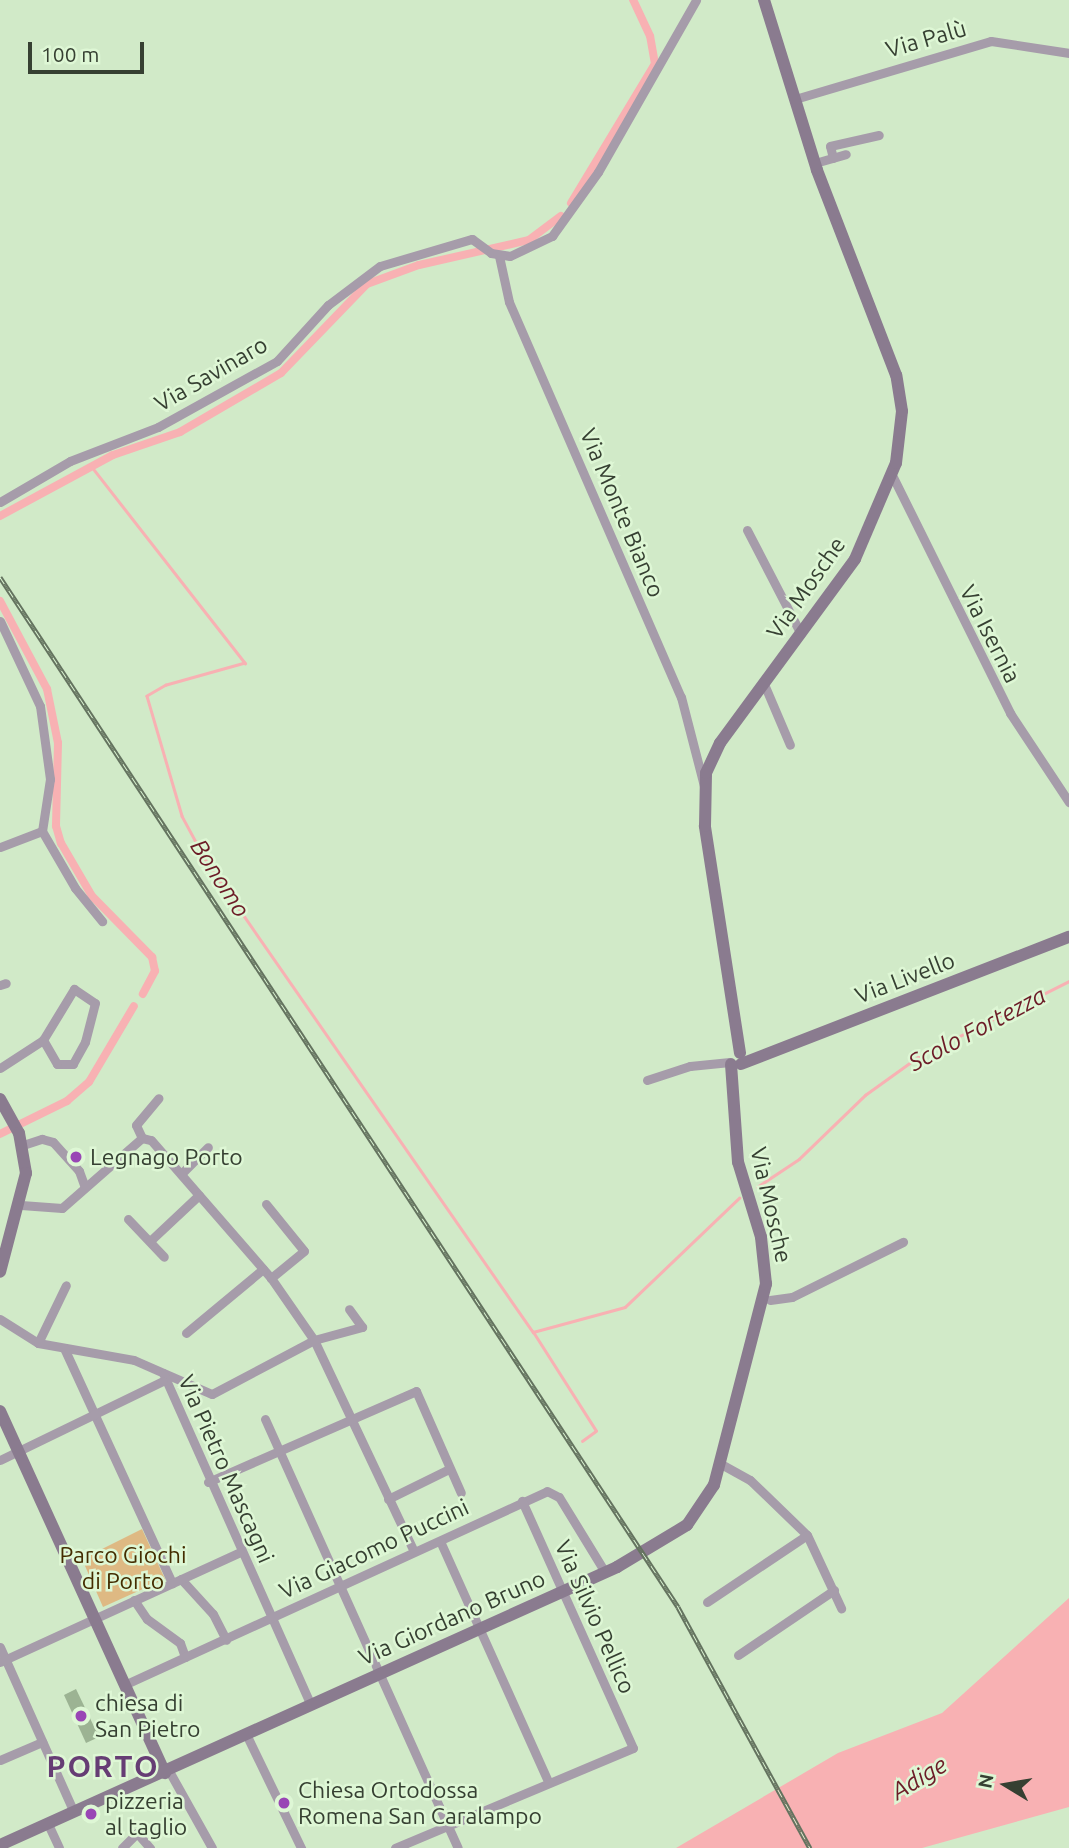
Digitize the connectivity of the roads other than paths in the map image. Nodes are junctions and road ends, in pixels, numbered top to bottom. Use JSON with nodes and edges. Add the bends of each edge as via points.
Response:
{"nodes":[{"id":1,"x":696,"y":0,"type":"edge"},
{"id":2,"x":764,"y":0,"type":"edge"},
{"id":3,"x":1069,"y":53,"type":"edge"},
{"id":4,"x":795,"y":99,"type":"junction"},
{"id":5,"x":879,"y":135,"type":"dead end"},
{"id":6,"x":846,"y":154,"type":"dead end"},
{"id":7,"x":833,"y":158,"type":"junction"},
{"id":8,"x":815,"y":163,"type":"junction"},
{"id":9,"x":491,"y":251,"type":"junction"},
{"id":10,"x":892,"y":475,"type":"junction"},
{"id":11,"x":0,"y":502,"type":"edge"},
{"id":12,"x":747,"y":530,"type":"dead end"},
{"id":13,"x":0,"y":621,"type":"edge"},
{"id":14,"x":801,"y":634,"type":"junction"},
{"id":15,"x":764,"y":684,"type":"junction"},
{"id":16,"x":790,"y":745,"type":"dead end"},
{"id":17,"x":704,"y":786,"type":"junction"},
{"id":18,"x":1069,"y":802,"type":"edge"},
{"id":19,"x":42,"y":831,"type":"junction"},
{"id":20,"x":0,"y":847,"type":"edge"},
{"id":21,"x":103,"y":920,"type":"dead end"},
{"id":22,"x":1069,"y":937,"type":"edge"},
{"id":23,"x":43,"y":1040,"type":"junction"},
{"id":24,"x":734,"y":1061,"type":"junction"},
{"id":25,"x":0,"y":1068,"type":"edge"},
{"id":26,"x":648,"y":1080,"type":"dead end"},
{"id":27,"x":159,"y":1098,"type":"dead end"},
{"id":28,"x":0,"y":1099,"type":"edge"},
{"id":29,"x":142,"y":1138,"type":"junction"},
{"id":30,"x":21,"y":1139,"type":"junction"},
{"id":31,"x":208,"y":1147,"type":"dead end"},
{"id":32,"x":181,"y":1174,"type":"junction"},
{"id":33,"x":84,"y":1185,"type":"junction"},
{"id":34,"x":199,"y":1195,"type":"junction"},
{"id":35,"x":266,"y":1204,"type":"dead end"},
{"id":36,"x":21,"y":1206,"type":"junction"},
{"id":37,"x":128,"y":1219,"type":"dead end"},
{"id":38,"x":149,"y":1241,"type":"junction"},
{"id":39,"x":903,"y":1242,"type":"dead end"},
{"id":40,"x":3,"y":1253,"type":"edge"},
{"id":41,"x":164,"y":1257,"type":"dead end"},
{"id":42,"x":263,"y":1269,"type":"junction"},
{"id":43,"x":0,"y":1272,"type":"edge"},
{"id":44,"x":271,"y":1278,"type":"junction"},
{"id":45,"x":66,"y":1285,"type":"dead end"},
{"id":46,"x":770,"y":1300,"type":"dead end"},
{"id":47,"x":349,"y":1309,"type":"dead end"},
{"id":48,"x":3,"y":1325,"type":"edge"},
{"id":49,"x":186,"y":1333,"type":"dead end"},
{"id":50,"x":314,"y":1340,"type":"junction"},
{"id":51,"x":38,"y":1343,"type":"junction"},
{"id":52,"x":64,"y":1348,"type":"junction"},
{"id":53,"x":163,"y":1377,"type":"junction"},
{"id":54,"x":0,"y":1411,"type":"edge"},
{"id":55,"x":94,"y":1413,"type":"junction"},
{"id":56,"x":354,"y":1418,"type":"junction"},
{"id":57,"x":265,"y":1419,"type":"dead end"},
{"id":58,"x":279,"y":1451,"type":"junction"},
{"id":59,"x":19,"y":1452,"type":"junction"},
{"id":60,"x":0,"y":1460,"type":"edge"},
{"id":61,"x":721,"y":1464,"type":"junction"},
{"id":62,"x":449,"y":1469,"type":"junction"},
{"id":63,"x":208,"y":1482,"type":"junction"},
{"id":64,"x":461,"y":1493,"type":"dead end"},
{"id":65,"x":388,"y":1499,"type":"junction"},
{"id":66,"x":523,"y":1502,"type":"junction"},
{"id":67,"x":807,"y":1535,"type":"junction"},
{"id":68,"x":440,"y":1541,"type":"junction"},
{"id":69,"x":240,"y":1552,"type":"junction"},
{"id":70,"x":414,"y":1552,"type":"junction"},
{"id":71,"x":605,"y":1572,"type":"junction"},
{"id":72,"x":176,"y":1581,"type":"junction"},
{"id":73,"x":340,"y":1588,"type":"junction"},
{"id":74,"x":834,"y":1590,"type":"junction"},
{"id":75,"x":563,"y":1591,"type":"junction"},
{"id":76,"x":134,"y":1600,"type":"junction"},
{"id":77,"x":707,"y":1602,"type":"dead end"},
{"id":78,"x":841,"y":1608,"type":"dead end"},
{"id":79,"x":95,"y":1618,"type":"junction"},
{"id":80,"x":271,"y":1619,"type":"junction"},
{"id":81,"x":478,"y":1630,"type":"junction"},
{"id":82,"x":226,"y":1640,"type":"junction"},
{"id":83,"x":0,"y":1647,"type":"edge"},
{"id":84,"x":738,"y":1655,"type":"dead end"},
{"id":85,"x":186,"y":1657,"type":"junction"},
{"id":86,"x":3,"y":1661,"type":"edge"},
{"id":87,"x":380,"y":1674,"type":"junction"},
{"id":88,"x":124,"y":1685,"type":"junction"},
{"id":89,"x":311,"y":1705,"type":"junction"},
{"id":90,"x":246,"y":1734,"type":"junction"},
{"id":91,"x":42,"y":1742,"type":"junction"},
{"id":92,"x":0,"y":1760,"type":"edge"},
{"id":93,"x":167,"y":1772,"type":"junction"},
{"id":94,"x":549,"y":1783,"type":"junction"},
{"id":95,"x":73,"y":1810,"type":"junction"},
{"id":96,"x":48,"y":1824,"type":"junction"},
{"id":97,"x":448,"y":1826,"type":"junction"},
{"id":98,"x":148,"y":1844,"type":"edge"},
{"id":99,"x":0,"y":1845,"type":"edge"},
{"id":100,"x":59,"y":1848,"type":"edge"},
{"id":101,"x":122,"y":1848,"type":"edge"},
{"id":102,"x":212,"y":1848,"type":"edge"},
{"id":103,"x":301,"y":1848,"type":"edge"},
{"id":104,"x":395,"y":1848,"type":"edge"},
{"id":105,"x":458,"y":1848,"type":"edge"}],
"edges":[{"from":1,"to":9,"type":"street","name":"Via Savinaro","via":[[563,225],[540,244]]},
{"from":2,"to":4,"type":"main road","name":"Via Mosche"},
{"from":3,"to":4,"type":"street","name":"Via Palù","via":[[991,41]]},
{"from":4,"to":8,"type":"main road","name":"Via Mosche"},
{"from":5,"to":7,"type":"street","via":[[830,146]]},
{"from":6,"to":7,"type":"street"},
{"from":7,"to":8,"type":"street"},
{"from":8,"to":10,"type":"main road","name":"Via Mosche","via":[[900,393],[900,439]]},
{"from":9,"to":11,"type":"street","name":"Via Savinaro","via":[[466,240],[380,266],[328,304],[266,368],[158,427],[70,461]]},
{"from":9,"to":17,"type":"street","name":"Via Monte Bianco","via":[[681,697]]},
{"from":10,"to":14,"type":"main road","name":"Via Mosche","via":[[855,559]]},
{"from":10,"to":18,"type":"street","name":"Via Isernia","via":[[1010,713]]},
{"from":12,"to":14,"type":"street"},
{"from":13,"to":19,"type":"street","via":[[34,688],[46,735],[50,779]]},
{"from":14,"to":15,"type":"main road","name":"Via Mosche"},
{"from":15,"to":16,"type":"street"},
{"from":15,"to":17,"type":"main road","name":"Via Mosche","via":[[720,743]]},
{"from":17,"to":24,"type":"main road","name":"Via Mosche","via":[[735,1035]]},
{"from":19,"to":20,"type":"street"},
{"from":19,"to":21,"type":"street","via":[[75,888]]},
{"from":22,"to":24,"type":"main road","name":"Via Livello","via":[[755,1059]]},
{"from":23,"to":23,"type":"street","via":[[57,1064],[73,1064],[85,1042],[95,1003],[74,989]]},
{"from":23,"to":25,"type":"street"},
{"from":24,"to":26,"type":"street"},
{"from":24,"to":61,"type":"main road","name":"Via Mosche","via":[[738,1162],[766,1271]]},
{"from":27,"to":29,"type":"street","via":[[135,1125]]},
{"from":28,"to":30,"type":"main road"},
{"from":29,"to":32,"type":"street","via":[[151,1140]]},
{"from":29,"to":33,"type":"street"},
{"from":30,"to":33,"type":"street","via":[[53,1142],[79,1171]]},
{"from":30,"to":36,"type":"main road","via":[[26,1173]]},
{"from":31,"to":32,"type":"street"},
{"from":32,"to":34,"type":"street"},
{"from":33,"to":36,"type":"street","via":[[62,1208]]},
{"from":34,"to":38,"type":"street"},
{"from":34,"to":42,"type":"street"},
{"from":35,"to":44,"type":"street","via":[[304,1251]]},
{"from":36,"to":40,"type":"main road"},
{"from":37,"to":38,"type":"street"},
{"from":38,"to":41,"type":"street"},
{"from":39,"to":46,"type":"street","via":[[792,1297]]},
{"from":40,"to":43,"type":"main road"},
{"from":42,"to":44,"type":"street"},
{"from":42,"to":49,"type":"street"},
{"from":44,"to":50,"type":"street"},
{"from":45,"to":51,"type":"street"},
{"from":47,"to":50,"type":"street","via":[[362,1327]]},
{"from":48,"to":51,"type":"street"},
{"from":50,"to":53,"type":"street","via":[[222,1393],[203,1393]]},
{"from":50,"to":56,"type":"street"},
{"from":51,"to":52,"type":"street"},
{"from":52,"to":53,"type":"street","via":[[135,1360]]},
{"from":52,"to":55,"type":"street"},
{"from":53,"to":55,"type":"street"},
{"from":53,"to":63,"type":"street","name":"Via Pietro Mascagni"},
{"from":54,"to":59,"type":"main road"},
{"from":55,"to":59,"type":"street"},
{"from":55,"to":72,"type":"street"},
{"from":56,"to":58,"type":"street"},
{"from":56,"to":62,"type":"street","via":[[416,1391]]},
{"from":56,"to":65,"type":"street"},
{"from":57,"to":58,"type":"street"},
{"from":58,"to":63,"type":"street"},
{"from":58,"to":73,"type":"street"},
{"from":59,"to":60,"type":"street"},
{"from":59,"to":79,"type":"main road"},
{"from":61,"to":67,"type":"street","via":[[750,1480]]},
{"from":61,"to":71,"type":"main road","name":"Via Giordano Bruno","via":[[704,1505],[687,1525]]},
{"from":62,"to":64,"type":"street"},
{"from":62,"to":65,"type":"street"},
{"from":63,"to":69,"type":"street","name":"Via Pietro Mascagni"},
{"from":65,"to":70,"type":"street"},
{"from":66,"to":68,"type":"street","name":"Via Giacomo Puccini"},
{"from":66,"to":71,"type":"street","name":"Via Giacomo Puccini","via":[[547,1490],[557,1494]]},
{"from":66,"to":75,"type":"street","name":"Via Silvio Pellico"},
{"from":67,"to":74,"type":"street"},
{"from":67,"to":77,"type":"street"},
{"from":68,"to":70,"type":"street","name":"Via Giacomo Puccini"},
{"from":68,"to":81,"type":"street"},
{"from":69,"to":72,"type":"street"},
{"from":69,"to":80,"type":"street","name":"Via Pietro Mascagni"},
{"from":70,"to":73,"type":"street","name":"Via Giacomo Puccini"},
{"from":71,"to":75,"type":"main road","name":"Via Giordano Bruno"},
{"from":72,"to":76,"type":"street"},
{"from":72,"to":82,"type":"street","via":[[213,1614]]},
{"from":73,"to":80,"type":"street","name":"Via Giacomo Puccini"},
{"from":73,"to":87,"type":"street"},
{"from":74,"to":78,"type":"street"},
{"from":74,"to":84,"type":"street"},
{"from":75,"to":81,"type":"main road","name":"Via Giordano Bruno"},
{"from":75,"to":94,"type":"street","name":"Via Silvio Pellico","via":[[632,1748]]},
{"from":76,"to":79,"type":"street"},
{"from":76,"to":85,"type":"street","via":[[147,1619],[180,1643]]},
{"from":79,"to":86,"type":"street"},
{"from":79,"to":88,"type":"main road"},
{"from":80,"to":82,"type":"street","name":"Via Giacomo Puccini"},
{"from":80,"to":89,"type":"street","name":"Via Pietro Mascagni"},
{"from":81,"to":87,"type":"main road","name":"Via Giordano Bruno"},
{"from":81,"to":94,"type":"street"},
{"from":82,"to":85,"type":"street","name":"Via Giacomo Puccini"},
{"from":83,"to":86,"type":"street"},
{"from":85,"to":88,"type":"street","name":"Via Giacomo Puccini"},
{"from":86,"to":91,"type":"street"},
{"from":87,"to":89,"type":"main road","name":"Via Giordano Bruno"},
{"from":87,"to":97,"type":"street"},
{"from":88,"to":93,"type":"main road"},
{"from":89,"to":90,"type":"main road","name":"Via Giordano Bruno"},
{"from":90,"to":93,"type":"main road","name":"Via Giordano Bruno"},
{"from":90,"to":103,"type":"street"},
{"from":91,"to":92,"type":"street"},
{"from":91,"to":95,"type":"street"},
{"from":93,"to":95,"type":"main road","name":"Via Giordano Bruno"},
{"from":93,"to":102,"type":"street"},
{"from":94,"to":97,"type":"street"},
{"from":95,"to":96,"type":"main road","name":"Via Giordano Bruno"},
{"from":96,"to":99,"type":"main road","name":"Via Giordano Bruno"},
{"from":96,"to":100,"type":"street"},
{"from":97,"to":104,"type":"street"},
{"from":97,"to":105,"type":"street"},
{"from":98,"to":101,"type":"street","via":[[137,1833]]}]}
